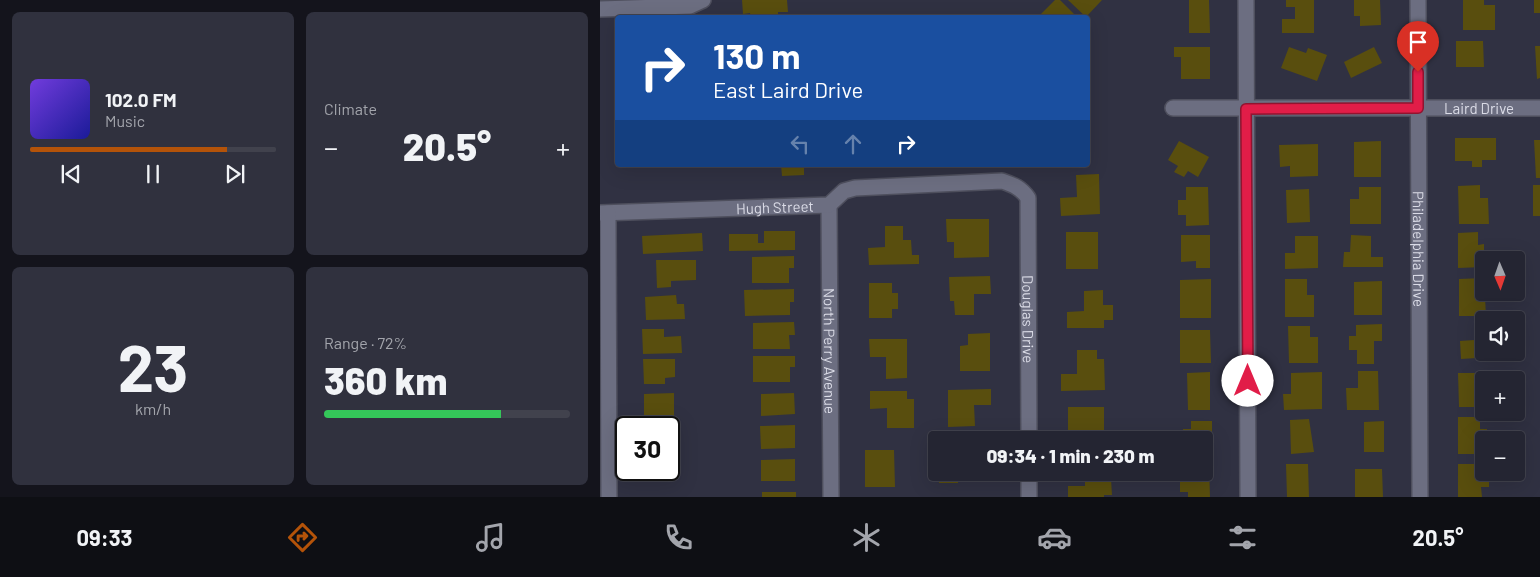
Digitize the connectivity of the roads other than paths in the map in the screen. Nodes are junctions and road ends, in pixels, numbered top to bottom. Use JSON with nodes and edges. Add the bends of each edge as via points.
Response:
{"nodes":[{"id":1,"x":703,"y":0,"type":"edge"},
{"id":2,"x":1246,"y":0,"type":"edge"},
{"id":3,"x":1418,"y":0,"type":"edge"},
{"id":4,"x":600,"y":8,"type":"edge"},
{"id":5,"x":1173,"y":108,"type":"dead end"},
{"id":6,"x":1418,"y":108,"type":"junction"},
{"id":7,"x":1540,"y":108,"type":"edge"},
{"id":8,"x":1246,"y":109,"type":"junction"},
{"id":9,"x":1028,"y":198,"type":"joint"},
{"id":10,"x":829,"y":205,"type":"junction"},
{"id":11,"x":604,"y":213,"type":"edge"},
{"id":12,"x":1029,"y":431,"type":"edge"},
{"id":13,"x":1029,"y":481,"type":"edge"},
{"id":14,"x":610,"y":497,"type":"edge"},
{"id":15,"x":832,"y":497,"type":"edge"},
{"id":16,"x":1029,"y":497,"type":"edge"},
{"id":17,"x":1248,"y":497,"type":"edge"},
{"id":18,"x":1420,"y":497,"type":"edge"}],
"edges":[{"from":1,"to":4,"type":"street","via":[[690,6]]},
{"from":2,"to":8,"type":"street"},
{"from":3,"to":6,"type":"street","name":"Philadelphia Drive"},
{"from":5,"to":8,"type":"street","name":"Laird Drive"},
{"from":6,"to":7,"type":"street","name":"Laird Drive"},
{"from":6,"to":8,"type":"street","name":"Laird Drive"},
{"from":6,"to":18,"type":"street","name":"Philadelphia Drive"},
{"from":8,"to":17,"type":"street"},
{"from":9,"to":10,"type":"street","name":"Hugh Street","via":[[1023,190],[1002,181],[855,188],[844,191]]},
{"from":9,"to":12,"type":"street","name":"Douglas Drive"},
{"from":10,"to":11,"type":"street","name":"Hugh Street"},
{"from":10,"to":15,"type":"street","name":"North Perry Avenue"},
{"from":11,"to":14,"type":"street"},
{"from":13,"to":16,"type":"street"}]}
